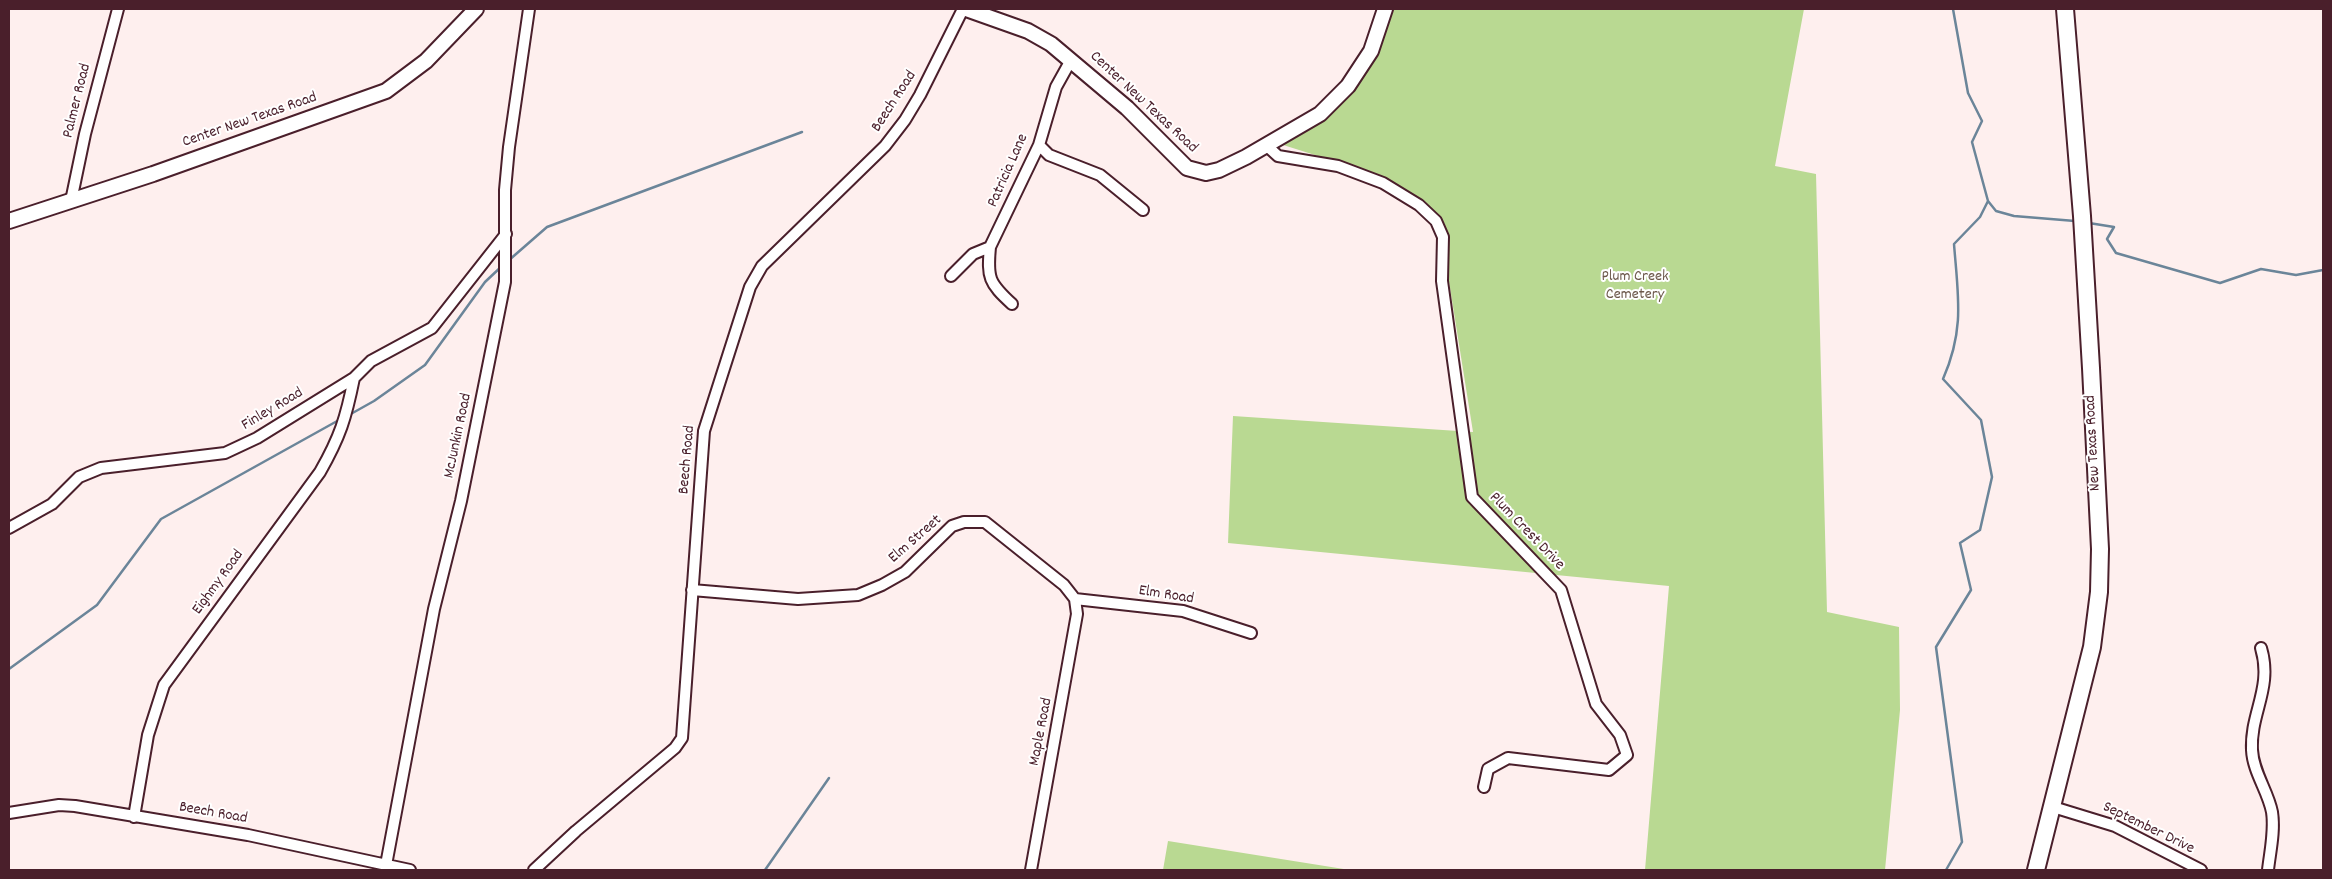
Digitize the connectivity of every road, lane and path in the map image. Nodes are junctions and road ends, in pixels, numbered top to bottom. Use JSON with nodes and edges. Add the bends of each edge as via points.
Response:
{"nodes":[{"id":1,"x":118,"y":9,"type":"edge"},
{"id":2,"x":476,"y":9,"type":"edge"},
{"id":3,"x":530,"y":9,"type":"edge"},
{"id":4,"x":964,"y":9,"type":"edge"},
{"id":5,"x":1385,"y":9,"type":"edge"},
{"id":6,"x":2065,"y":9,"type":"edge"},
{"id":7,"x":1071,"y":60,"type":"junction"},
{"id":8,"x":1039,"y":145,"type":"junction"},
{"id":9,"x":1266,"y":145,"type":"junction"},
{"id":10,"x":71,"y":201,"type":"junction"},
{"id":11,"x":1143,"y":210,"type":"dead end"},
{"id":12,"x":9,"y":221,"type":"edge"},
{"id":13,"x":506,"y":234,"type":"junction"},
{"id":14,"x":990,"y":247,"type":"junction"},
{"id":15,"x":950,"y":276,"type":"dead end"},
{"id":16,"x":1012,"y":304,"type":"dead end"},
{"id":17,"x":354,"y":378,"type":"junction"},
{"id":18,"x":9,"y":528,"type":"edge"},
{"id":19,"x":692,"y":590,"type":"junction"},
{"id":20,"x":1074,"y":599,"type":"junction"},
{"id":21,"x":1250,"y":633,"type":"dead end"},
{"id":22,"x":2261,"y":648,"type":"dead end"},
{"id":23,"x":1484,"y":787,"type":"dead end"},
{"id":24,"x":2053,"y":807,"type":"junction"},
{"id":25,"x":9,"y":812,"type":"edge"},
{"id":26,"x":134,"y":817,"type":"junction"},
{"id":27,"x":386,"y":866,"type":"junction"},
{"id":28,"x":410,"y":870,"type":"edge"},
{"id":29,"x":534,"y":870,"type":"edge"},
{"id":30,"x":1032,"y":870,"type":"edge"},
{"id":31,"x":2036,"y":870,"type":"edge"},
{"id":32,"x":2200,"y":870,"type":"edge"},
{"id":33,"x":2268,"y":870,"type":"edge"}],
"edges":[{"from":1,"to":10,"type":"street","name":"Palmer Road"},
{"from":2,"to":10,"type":"street","name":"Center New Texas Road","via":[[426,61],[386,91]]},
{"from":3,"to":13,"type":"street","name":"McJunkin Road","via":[[509,147],[505,190]]},
{"from":4,"to":7,"type":"street","name":"Center New Texas Road","via":[[1028,31]]},
{"from":4,"to":19,"type":"street","name":"Beech Road","via":[[900,127],[885,146],[756,273],[704,430]]},
{"from":5,"to":9,"type":"street","name":"Center New Texas Road","via":[[1371,51],[1348,86],[1320,114]]},
{"from":6,"to":24,"type":"main road","name":"New Texas Road","via":[[2082,226],[2100,549],[2099,592],[2092,647]]},
{"from":7,"to":8,"type":"street","name":"Patricia Lane","via":[[1056,87]]},
{"from":7,"to":9,"type":"street","name":"Center New Texas Road","via":[[1127,108],[1187,168],[1206,173],[1219,170]]},
{"from":8,"to":11,"type":"street","via":[[1050,155],[1100,175]]},
{"from":8,"to":14,"type":"street","name":"Patricia Lane"},
{"from":9,"to":23,"type":"street","name":"Plum Crest Drive","via":[[1278,156],[1338,166],[1383,183],[1419,205],[1436,221],[1443,237],[1442,281],[1472,497],[1561,590],[1596,704],[1620,735],[1627,755],[1609,770],[1508,758],[1488,769]]},
{"from":10,"to":12,"type":"street","name":"Center New Texas Road"},
{"from":13,"to":17,"type":"street","name":"Finley Road","via":[[432,328],[371,361]]},
{"from":13,"to":27,"type":"street","name":"McJunkin Road","via":[[505,282],[461,501],[434,609]]},
{"from":14,"to":15,"type":"street","via":[[973,254]]},
{"from":14,"to":16,"type":"street","via":[[989,278]]},
{"from":17,"to":18,"type":"street","name":"Finley Road","via":[[257,438],[225,452],[101,468],[79,477],[52,504]]},
{"from":17,"to":26,"type":"street","name":"Eighmy Road","via":[[338,442],[320,472],[164,685],[148,736]]},
{"from":19,"to":20,"type":"street","name":"Elm Street","via":[[798,599],[858,595],[905,572],[952,526],[964,522],[985,522],[1064,585]]},
{"from":19,"to":29,"type":"street","name":"Beech Road","via":[[682,738],[675,748]]},
{"from":20,"to":21,"type":"street","name":"Elm Road","via":[[1183,611]]},
{"from":20,"to":30,"type":"street","name":"Maple Road","via":[[1076,628]]},
{"from":22,"to":33,"type":"street","via":[[2266,677],[2252,751],[2272,812]]},
{"from":24,"to":31,"type":"main road","name":"New Texas Road"},
{"from":24,"to":32,"type":"street","name":"September Drive","via":[[2115,826]]},
{"from":25,"to":26,"type":"street","name":"Beech Road","via":[[60,805]]},
{"from":26,"to":27,"type":"street","name":"Beech Road","via":[[248,835]]},
{"from":27,"to":28,"type":"street","name":"Beech Road"}]}
